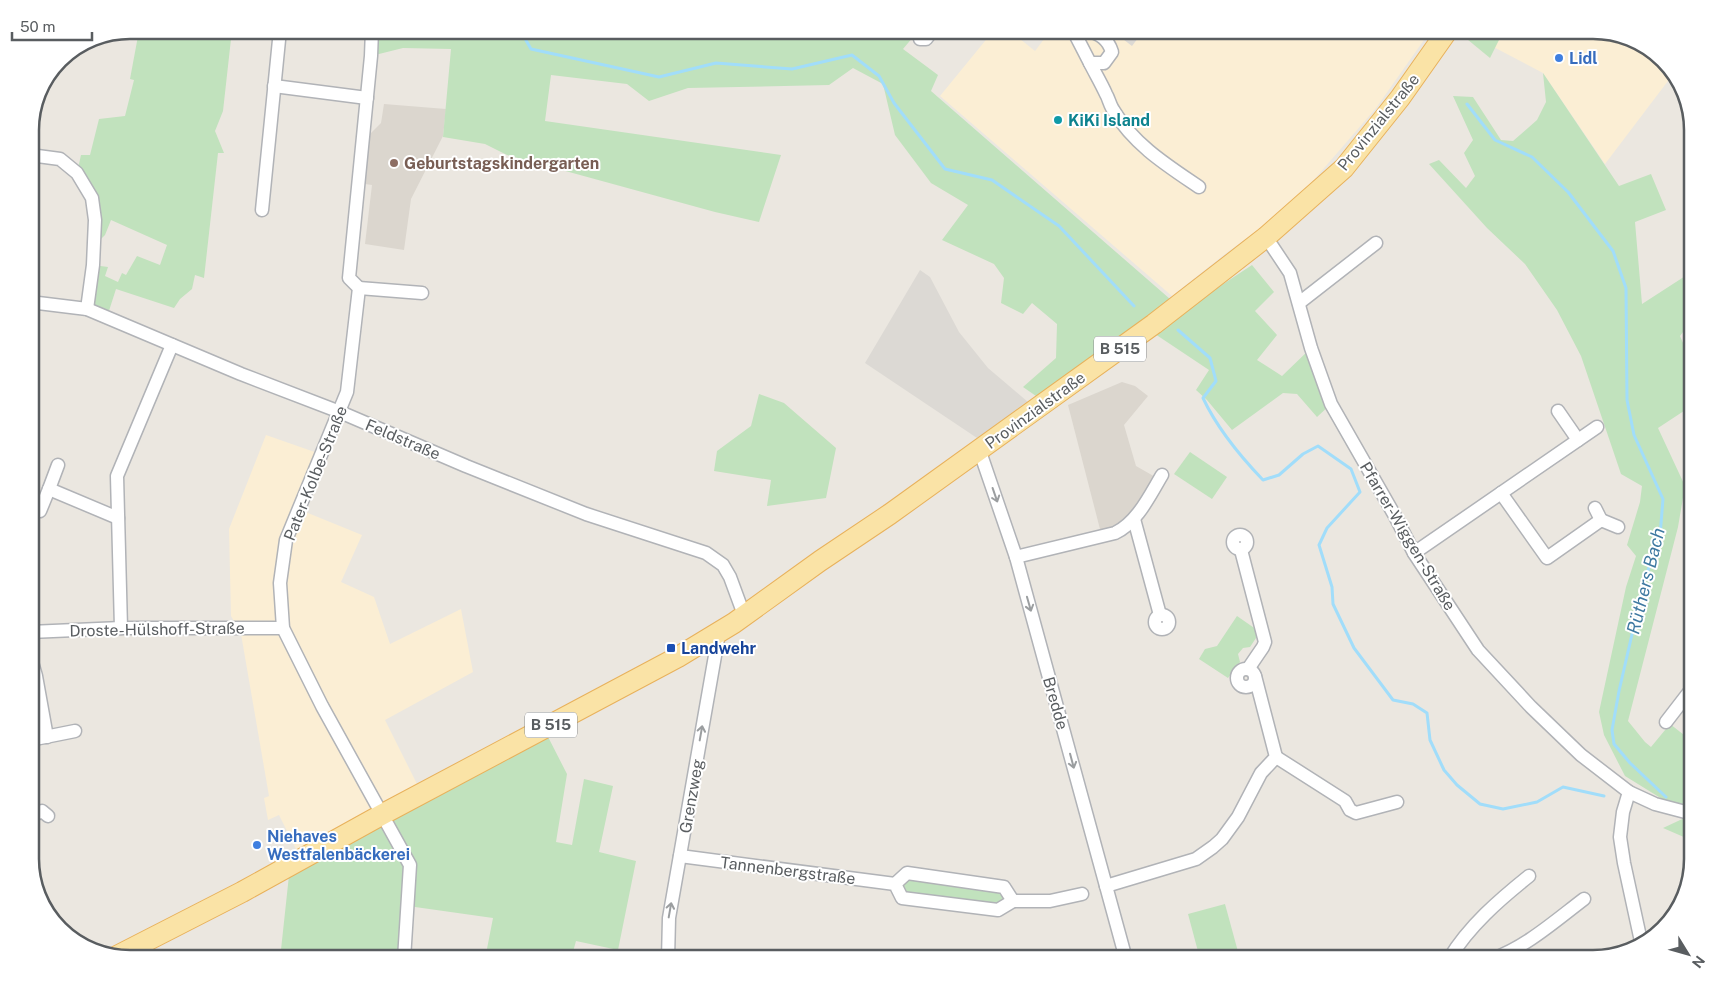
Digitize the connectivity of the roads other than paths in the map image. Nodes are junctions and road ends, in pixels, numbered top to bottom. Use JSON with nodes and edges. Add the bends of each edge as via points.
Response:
{"nodes":[{"id":1,"x":279,"y":39,"type":"edge"},
{"id":2,"x":371,"y":39,"type":"edge"},
{"id":3,"x":926,"y":39,"type":"edge"},
{"id":4,"x":1078,"y":39,"type":"edge"},
{"id":5,"x":1105,"y":39,"type":"edge"},
{"id":6,"x":1442,"y":39,"type":"edge"},
{"id":7,"x":920,"y":40,"type":"dead end"},
{"id":8,"x":1090,"y":63,"type":"junction"},
{"id":9,"x":274,"y":86,"type":"junction"},
{"id":10,"x":367,"y":98,"type":"junction"},
{"id":11,"x":39,"y":156,"type":"edge"},
{"id":12,"x":1200,"y":188,"type":"dead end"},
{"id":13,"x":262,"y":210,"type":"dead end"},
{"id":14,"x":1266,"y":237,"type":"junction"},
{"id":15,"x":1376,"y":243,"type":"dead end"},
{"id":16,"x":359,"y":288,"type":"junction"},
{"id":17,"x":422,"y":293,"type":"dead end"},
{"id":18,"x":39,"y":303,"type":"edge"},
{"id":19,"x":1299,"y":303,"type":"junction"},
{"id":20,"x":87,"y":309,"type":"junction"},
{"id":21,"x":172,"y":345,"type":"junction"},
{"id":22,"x":1558,"y":410,"type":"dead end"},
{"id":23,"x":340,"y":412,"type":"junction"},
{"id":24,"x":1597,"y":427,"type":"dead end"},
{"id":25,"x":1578,"y":440,"type":"junction"},
{"id":26,"x":980,"y":449,"type":"junction"},
{"id":27,"x":58,"y":465,"type":"dead end"},
{"id":28,"x":1162,"y":475,"type":"dead end"},
{"id":29,"x":48,"y":490,"type":"junction"},
{"id":30,"x":1501,"y":493,"type":"junction"},
{"id":31,"x":1595,"y":508,"type":"dead end"},
{"id":32,"x":40,"y":511,"type":"dead end"},
{"id":33,"x":118,"y":518,"type":"junction"},
{"id":34,"x":1134,"y":519,"type":"junction"},
{"id":35,"x":1601,"y":520,"type":"junction"},
{"id":36,"x":1618,"y":526,"type":"dead end"},
{"id":37,"x":1241,"y":550,"type":"dead end"},
{"id":38,"x":1414,"y":553,"type":"junction"},
{"id":39,"x":1016,"y":557,"type":"junction"},
{"id":40,"x":744,"y":615,"type":"junction"},
{"id":41,"x":1160,"y":615,"type":"dead end"},
{"id":42,"x":121,"y":628,"type":"junction"},
{"id":43,"x":283,"y":628,"type":"junction"},
{"id":44,"x":39,"y":632,"type":"edge"},
{"id":45,"x":719,"y":633,"type":"junction"},
{"id":46,"x":39,"y":693,"type":"edge"},
{"id":47,"x":1684,"y":699,"type":"edge"},
{"id":48,"x":1666,"y":722,"type":"dead end"},
{"id":49,"x":75,"y":732,"type":"dead end"},
{"id":50,"x":47,"y":738,"type":"junction"},
{"id":51,"x":39,"y":739,"type":"edge"},
{"id":52,"x":1276,"y":757,"type":"junction"},
{"id":53,"x":1629,"y":792,"type":"junction"},
{"id":54,"x":1397,"y":802,"type":"dead end"},
{"id":55,"x":39,"y":812,"type":"edge"},
{"id":56,"x":1684,"y":812,"type":"edge"},
{"id":57,"x":383,"y":814,"type":"junction"},
{"id":58,"x":48,"y":816,"type":"dead end"},
{"id":59,"x":680,"y":856,"type":"junction"},
{"id":60,"x":1529,"y":876,"type":"dead end"},
{"id":61,"x":895,"y":884,"type":"junction"},
{"id":62,"x":1106,"y":886,"type":"junction"},
{"id":63,"x":1082,"y":894,"type":"dead end"},
{"id":64,"x":1584,"y":899,"type":"dead end"},
{"id":65,"x":1013,"y":901,"type":"junction"},
{"id":66,"x":1640,"y":937,"type":"edge"},
{"id":67,"x":129,"y":950,"type":"edge"},
{"id":68,"x":405,"y":950,"type":"edge"},
{"id":69,"x":668,"y":950,"type":"edge"},
{"id":70,"x":1124,"y":950,"type":"edge"},
{"id":71,"x":1455,"y":950,"type":"edge"},
{"id":72,"x":1513,"y":950,"type":"edge"}],
"edges":[{"from":1,"to":9,"type":"street"},
{"from":2,"to":10,"type":"street","name":"Pater-Kolbe-Straße"},
{"from":3,"to":7,"type":"street"},
{"from":4,"to":8,"type":"street"},
{"from":5,"to":8,"type":"street","via":[[1112,52],[1104,63]]},
{"from":6,"to":14,"type":"main road","name":"Provinzialstraße","number":"B 515","via":[[1344,168]]},
{"from":8,"to":12,"type":"street","via":[[1126,129],[1154,156]]},
{"from":9,"to":10,"type":"street"},
{"from":9,"to":13,"type":"street"},
{"from":10,"to":16,"type":"street","name":"Pater-Kolbe-Straße","via":[[349,278]]},
{"from":11,"to":20,"type":"street","via":[[60,160],[77,173],[92,198],[94,266]]},
{"from":14,"to":19,"type":"street","name":"Pfarrer-Wiggen-Straße","via":[[1290,273]]},
{"from":14,"to":26,"type":"main road","name":"Provinzialstraße","number":"B 515","via":[[1154,324]]},
{"from":15,"to":19,"type":"street"},
{"from":16,"to":17,"type":"street"},
{"from":16,"to":23,"type":"street","name":"Pater-Kolbe-Straße","via":[[348,392]]},
{"from":18,"to":20,"type":"street","name":"Feldstraße"},
{"from":19,"to":38,"type":"street","name":"Pfarrer-Wiggen-Straße","via":[[1331,404]]},
{"from":20,"to":21,"type":"street","name":"Feldstraße"},
{"from":21,"to":23,"type":"street","name":"Feldstraße"},
{"from":21,"to":33,"type":"street","via":[[117,476]]},
{"from":22,"to":25,"type":"street"},
{"from":23,"to":40,"type":"street","name":"Feldstraße","via":[[586,514],[706,552],[723,565]]},
{"from":23,"to":43,"type":"street","name":"Pater-Kolbe-Straße","via":[[286,540],[280,583]]},
{"from":24,"to":25,"type":"street"},
{"from":25,"to":30,"type":"street"},
{"from":26,"to":39,"type":"street","name":"Bredde","one_way":true},
{"from":26,"to":40,"type":"main road","name":"Provinzialstraße","number":"B 515"},
{"from":27,"to":29,"type":"street"},
{"from":28,"to":34,"type":"street"},
{"from":29,"to":32,"type":"street"},
{"from":29,"to":33,"type":"street"},
{"from":30,"to":35,"type":"street","via":[[1547,558]]},
{"from":30,"to":38,"type":"street"},
{"from":31,"to":35,"type":"street"},
{"from":33,"to":42,"type":"street"},
{"from":34,"to":39,"type":"street","via":[[1115,533]]},
{"from":34,"to":41,"type":"street"},
{"from":35,"to":36,"type":"street"},
{"from":37,"to":52,"type":"street","via":[[1265,642],[1251,673]]},
{"from":38,"to":53,"type":"street","name":"Pfarrer-Wiggen-Straße","via":[[1478,650],[1581,756]]},
{"from":39,"to":62,"type":"street","name":"Bredde","one_way":true},
{"from":40,"to":45,"type":"main road","number":"B 515"},
{"from":42,"to":43,"type":"street","name":"Droste-Hülshoff-Straße"},
{"from":42,"to":44,"type":"street","name":"Droste-Hülshoff-Straße"},
{"from":43,"to":57,"type":"street","name":"Pater-Kolbe-Straße","via":[[322,706]]},
{"from":45,"to":57,"type":"main road","number":"B 515"},
{"from":59,"to":45,"type":"street","name":"Grenzweg","one_way":true},
{"from":46,"to":50,"type":"street"},
{"from":47,"to":48,"type":"street"},
{"from":49,"to":50,"type":"street"},
{"from":50,"to":51,"type":"street"},
{"from":52,"to":54,"type":"street","via":[[1345,801],[1356,813]]},
{"from":52,"to":62,"type":"street","via":[[1261,773],[1238,818],[1213,847],[1196,859]]},
{"from":53,"to":56,"type":"street","name":"Pfarrer-Wiggen-Straße","via":[[1655,804]]},
{"from":53,"to":66,"type":"street","via":[[1622,812],[1620,837]]},
{"from":55,"to":58,"type":"street"},
{"from":57,"to":67,"type":"main road","number":"B 515"},
{"from":57,"to":68,"type":"street","name":"Pater-Kolbe-Straße","via":[[410,865]]},
{"from":59,"to":61,"type":"street","name":"Tannenbergstraße"},
{"from":69,"to":59,"type":"street","name":"Grenzweg","one_way":true,"via":[[669,918]]},
{"from":60,"to":71,"type":"street","via":[[1488,911]]},
{"from":61,"to":65,"type":"street","via":[[902,898],[998,910]]},
{"from":61,"to":65,"type":"street","via":[[907,873],[1004,887]]},
{"from":62,"to":70,"type":"street","name":"Bredde"},
{"from":63,"to":65,"type":"street","via":[[1050,901]]},
{"from":64,"to":72,"type":"street"}]}
